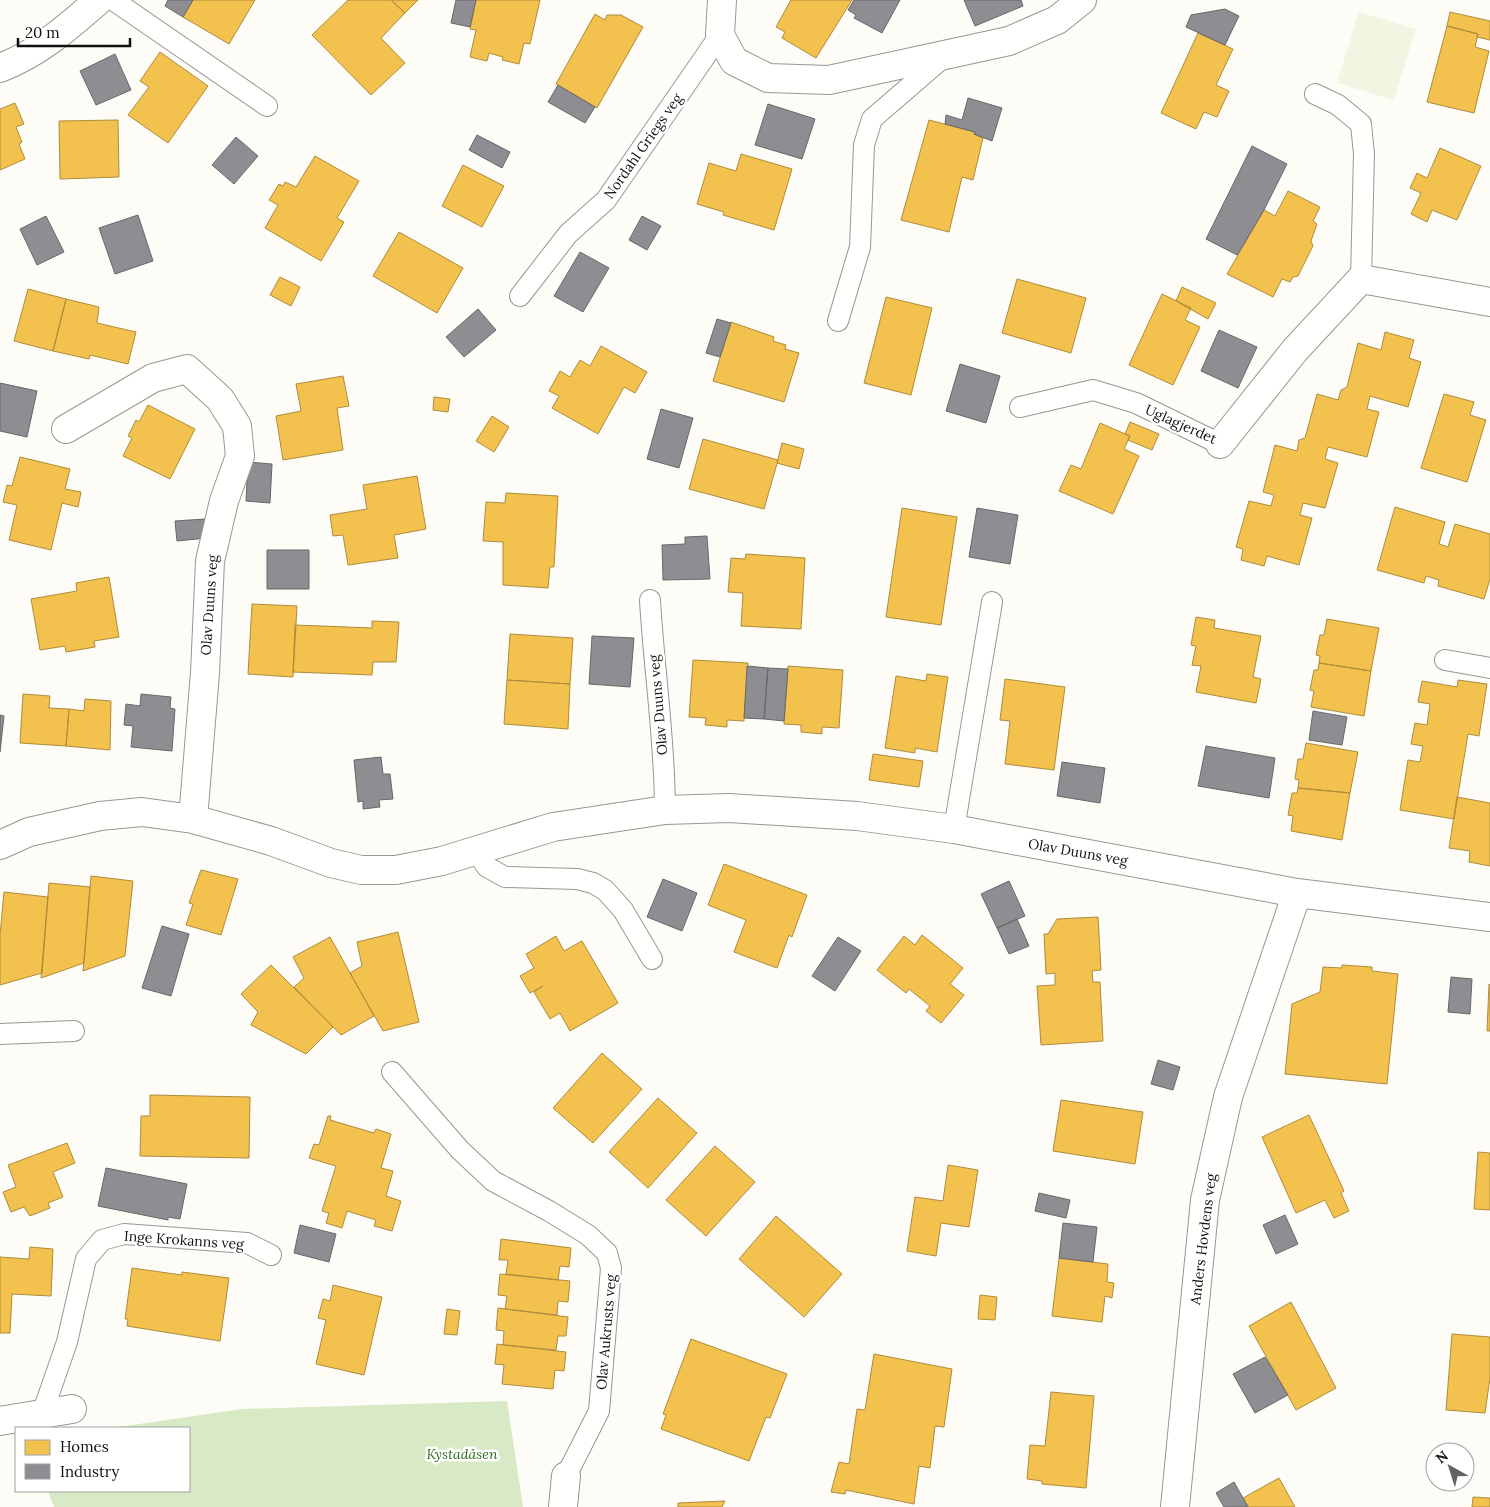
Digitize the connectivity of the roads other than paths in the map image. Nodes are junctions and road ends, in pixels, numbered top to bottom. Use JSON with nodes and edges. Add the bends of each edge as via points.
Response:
{"nodes":[{"id":1,"x":99,"y":0,"type":"edge"},
{"id":2,"x":113,"y":0,"type":"edge"},
{"id":3,"x":722,"y":0,"type":"edge"},
{"id":4,"x":1082,"y":0,"type":"edge"},
{"id":5,"x":720,"y":35,"type":"junction"},
{"id":6,"x":949,"y":53,"type":"junction"},
{"id":7,"x":0,"y":68,"type":"edge"},
{"id":8,"x":1315,"y":94,"type":"dead end"},
{"id":9,"x":267,"y":106,"type":"dead end"},
{"id":10,"x":1362,"y":279,"type":"junction"},
{"id":11,"x":520,"y":296,"type":"dead end"},
{"id":12,"x":1490,"y":302,"type":"edge"},
{"id":13,"x":838,"y":321,"type":"dead end"},
{"id":14,"x":1020,"y":407,"type":"dead end"},
{"id":15,"x":66,"y":429,"type":"dead end"},
{"id":16,"x":1220,"y":444,"type":"joint"},
{"id":17,"x":650,"y":600,"type":"dead end"},
{"id":18,"x":992,"y":602,"type":"dead end"},
{"id":19,"x":1445,"y":660,"type":"dead end"},
{"id":20,"x":1490,"y":668,"type":"edge"},
{"id":21,"x":665,"y":810,"type":"junction"},
{"id":22,"x":193,"y":819,"type":"junction"},
{"id":23,"x":954,"y":829,"type":"junction"},
{"id":24,"x":0,"y":845,"type":"edge"},
{"id":25,"x":476,"y":850,"type":"junction"},
{"id":26,"x":1297,"y":893,"type":"junction"},
{"id":27,"x":1490,"y":917,"type":"edge"},
{"id":28,"x":652,"y":959,"type":"dead end"},
{"id":29,"x":74,"y":1031,"type":"dead end"},
{"id":30,"x":0,"y":1034,"type":"edge"},
{"id":31,"x":392,"y":1072,"type":"dead end"},
{"id":32,"x":271,"y":1255,"type":"dead end"},
{"id":33,"x":72,"y":1409,"type":"dead end"},
{"id":34,"x":42,"y":1414,"type":"junction"},
{"id":35,"x":0,"y":1421,"type":"edge"},
{"id":36,"x":566,"y":1476,"type":"joint"},
{"id":37,"x":563,"y":1507,"type":"edge"},
{"id":38,"x":1175,"y":1507,"type":"edge"}],
"edges":[{"from":1,"to":7,"type":"street","via":[[58,36],[21,60]]},
{"from":2,"to":9,"type":"lane"},
{"from":3,"to":5,"type":"street"},
{"from":4,"to":6,"type":"street","via":[[1057,20],[1009,41]]},
{"from":5,"to":6,"type":"street","via":[[734,61],[768,78],[829,80]]},
{"from":5,"to":11,"type":"lane","name":"Nordahl Griegs veg","via":[[606,200],[568,234]]},
{"from":6,"to":13,"type":"lane","via":[[872,119],[864,145],[860,247]]},
{"from":8,"to":10,"type":"lane","via":[[1338,104],[1361,124],[1364,154]]},
{"from":10,"to":12,"type":"street"},
{"from":10,"to":16,"type":"street","name":"Uglagjerdet","via":[[1295,350]]},
{"from":14,"to":16,"type":"lane","name":"Uglagjerdet","via":[[1093,390],[1136,403]]},
{"from":15,"to":22,"type":"street","name":"Olav Duuns veg","via":[[153,378],[187,370],[220,399],[237,426],[240,456],[224,501],[210,561]]},
{"from":17,"to":21,"type":"lane","name":"Olav Duuns veg"},
{"from":18,"to":23,"type":"lane"},
{"from":19,"to":20,"type":"lane"},
{"from":21,"to":23,"type":"street","name":"Olav Duuns veg","via":[[728,808],[857,816]]},
{"from":21,"to":25,"type":"street","name":"Olav Duuns veg","via":[[553,827]]},
{"from":22,"to":24,"type":"street","name":"Olav Duuns veg","via":[[142,812],[100,816],[29,832]]},
{"from":22,"to":25,"type":"street","name":"Olav Duuns veg","via":[[361,870],[396,870]]},
{"from":23,"to":26,"type":"street","name":"Olav Duuns veg"},
{"from":25,"to":28,"type":"lane","via":[[488,867],[505,878],[577,879],[605,890],[623,910]]},
{"from":26,"to":27,"type":"street","name":"Olav Duuns veg"},
{"from":26,"to":38,"type":"street","name":"Anders Hovdens veg","via":[[1228,1097],[1205,1200]]},
{"from":29,"to":30,"type":"lane"},
{"from":31,"to":36,"type":"lane","name":"Olav Aukrusts veg","via":[[460,1150],[493,1181],[588,1235],[607,1253],[611,1268],[599,1411]]},
{"from":32,"to":34,"type":"lane","name":"Inge Krokanns veg","via":[[247,1243],[124,1234],[102,1240],[86,1260],[67,1342]]},
{"from":33,"to":34,"type":"street"},
{"from":34,"to":35,"type":"street"},
{"from":36,"to":37,"type":"street","name":"Olav Aukrusts veg"}]}
